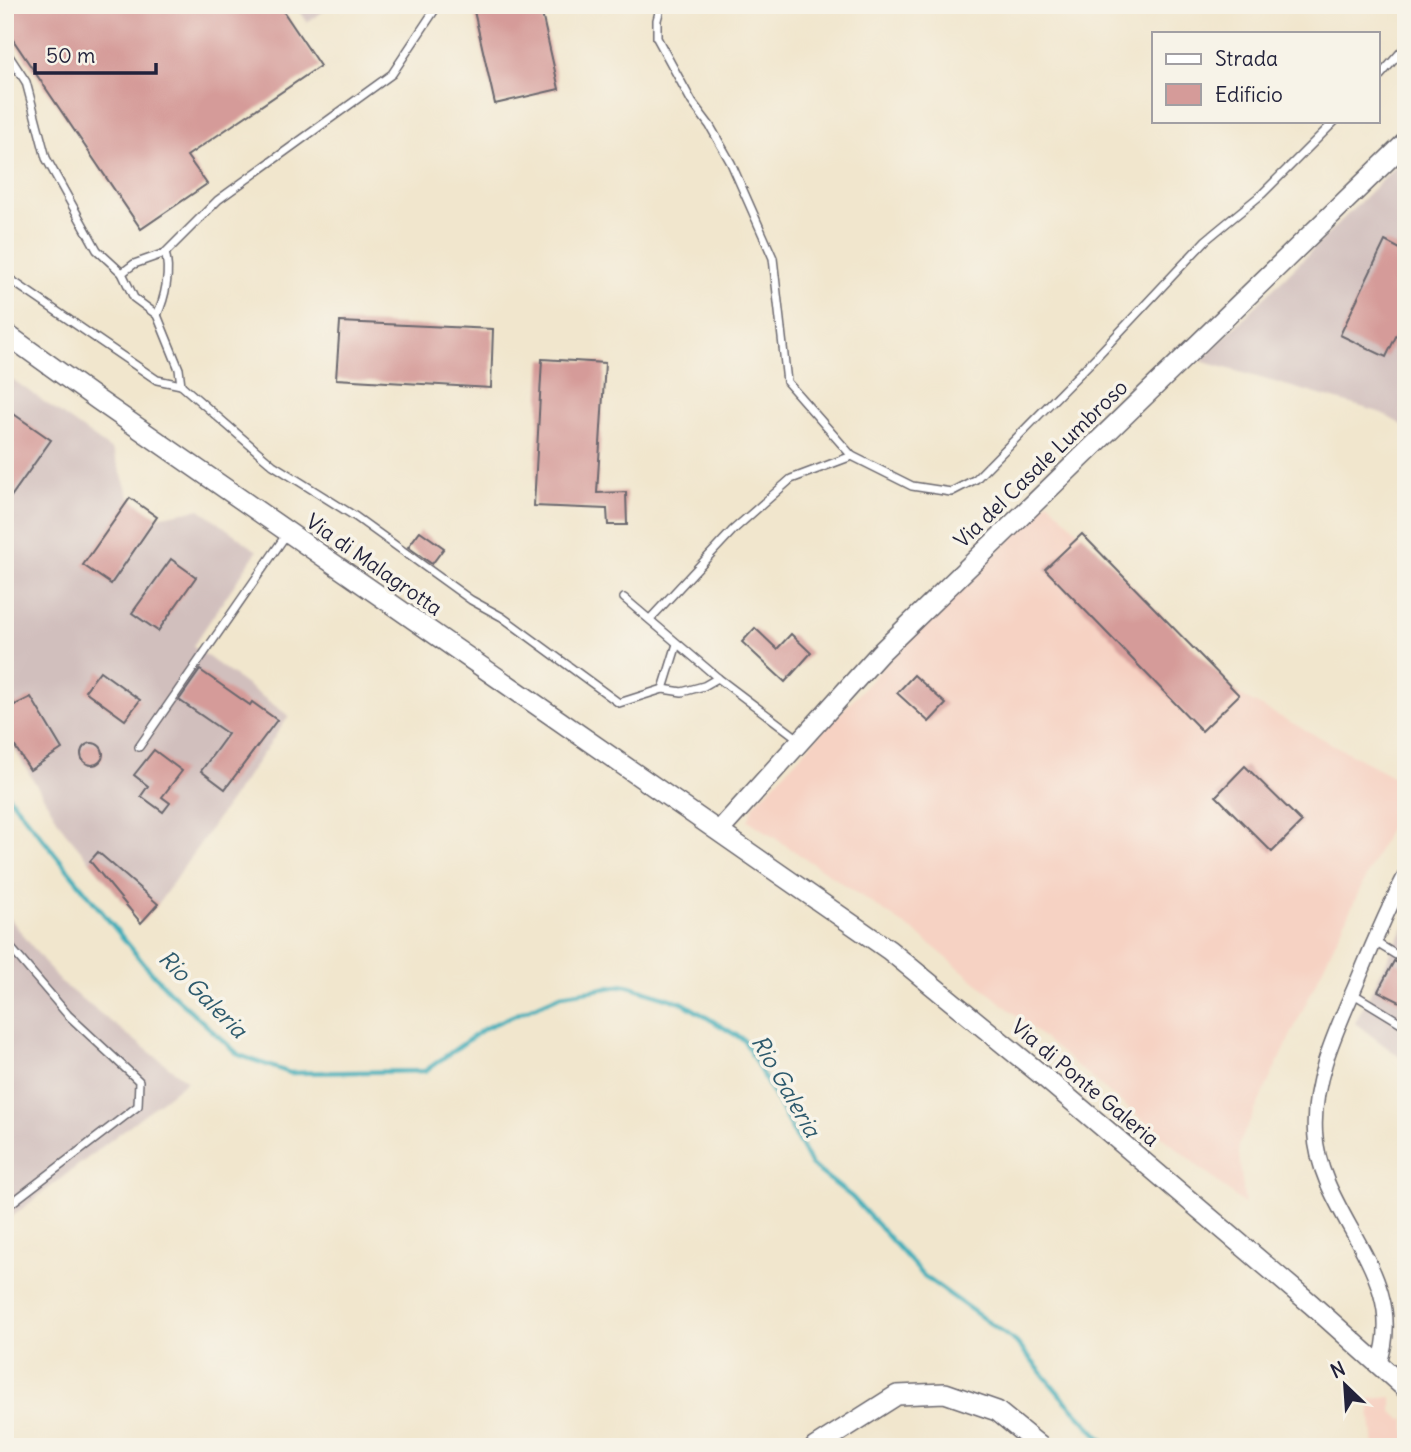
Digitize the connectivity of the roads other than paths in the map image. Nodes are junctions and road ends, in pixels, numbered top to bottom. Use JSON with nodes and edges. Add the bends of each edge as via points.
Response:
{"nodes":[{"id":1,"x":438,"y":5,"type":"edge"},
{"id":2,"x":661,"y":5,"type":"edge"},
{"id":3,"x":1406,"y":46,"type":"edge"},
{"id":4,"x":5,"y":50,"type":"edge"},
{"id":5,"x":1380,"y":76,"type":"edge"},
{"id":6,"x":1334,"y":122,"type":"edge"},
{"id":7,"x":1406,"y":142,"type":"edge"},
{"id":8,"x":165,"y":253,"type":"junction"},
{"id":9,"x":122,"y":273,"type":"junction"},
{"id":10,"x":5,"y":276,"type":"edge"},
{"id":11,"x":157,"y":315,"type":"junction"},
{"id":12,"x":5,"y":333,"type":"edge"},
{"id":13,"x":181,"y":385,"type":"junction"},
{"id":14,"x":852,"y":456,"type":"junction"},
{"id":15,"x":288,"y":532,"type":"junction"},
{"id":16,"x":624,"y":598,"type":"dead end"},
{"id":17,"x":650,"y":619,"type":"junction"},
{"id":18,"x":677,"y":644,"type":"junction"},
{"id":19,"x":718,"y":678,"type":"junction"},
{"id":20,"x":663,"y":689,"type":"junction"},
{"id":21,"x":800,"y":741,"type":"junction"},
{"id":22,"x":139,"y":747,"type":"dead end"},
{"id":23,"x":720,"y":830,"type":"junction"},
{"id":24,"x":1406,"y":874,"type":"edge"},
{"id":25,"x":5,"y":941,"type":"edge"},
{"id":26,"x":1374,"y":942,"type":"junction"},
{"id":27,"x":1406,"y":961,"type":"edge"},
{"id":28,"x":1352,"y":993,"type":"junction"},
{"id":29,"x":1406,"y":1026,"type":"edge"},
{"id":30,"x":5,"y":1208,"type":"edge"},
{"id":31,"x":1379,"y":1364,"type":"junction"},
{"id":32,"x":1406,"y":1389,"type":"edge"},
{"id":33,"x":815,"y":1447,"type":"edge"},
{"id":34,"x":1041,"y":1447,"type":"edge"}],
"edges":[{"from":1,"to":8,"type":"lane","via":[[392,74],[218,200]]},
{"from":2,"to":14,"type":"lane","via":[[657,38],[731,163],[773,258],[787,382]]},
{"from":3,"to":5,"type":"lane"},
{"from":4,"to":9,"type":"lane","via":[[26,82],[46,158],[97,250]]},
{"from":6,"to":14,"type":"lane","via":[[1262,194],[1206,240],[976,479],[951,492],[912,486]]},
{"from":7,"to":21,"type":"main road","name":"Via del Casale Lumbroso","via":[[889,644]]},
{"from":8,"to":9,"type":"lane"},
{"from":8,"to":11,"type":"lane","via":[[163,302]]},
{"from":9,"to":11,"type":"lane","via":[[134,298]]},
{"from":10,"to":13,"type":"lane","via":[[157,380]]},
{"from":11,"to":13,"type":"lane"},
{"from":12,"to":15,"type":"main road","name":"Via di Malagrotta"},
{"from":13,"to":20,"type":"lane","via":[[273,465],[502,617],[619,703]]},
{"from":14,"to":17,"type":"lane","via":[[791,479],[733,530]]},
{"from":15,"to":22,"type":"lane"},
{"from":15,"to":23,"type":"main road","name":"Via di Malagrotta"},
{"from":16,"to":17,"type":"lane"},
{"from":17,"to":18,"type":"lane"},
{"from":18,"to":19,"type":"lane"},
{"from":18,"to":20,"type":"lane"},
{"from":19,"to":20,"type":"lane","via":[[682,692]]},
{"from":19,"to":21,"type":"lane"},
{"from":21,"to":23,"type":"main road","name":"Via del Casale Lumbroso"},
{"from":23,"to":31,"type":"main road","name":"Via di Ponte Galeria","via":[[889,950]]},
{"from":24,"to":26,"type":"street"},
{"from":25,"to":30,"type":"lane","via":[[68,1015],[139,1081],[138,1106]]},
{"from":26,"to":27,"type":"lane"},
{"from":26,"to":28,"type":"street"},
{"from":28,"to":29,"type":"lane"},
{"from":28,"to":31,"type":"street","via":[[1325,1062],[1315,1132],[1328,1185],[1370,1260],[1382,1292],[1387,1325]]},
{"from":31,"to":32,"type":"main road","name":"Via di Ponte Galeria"},
{"from":33,"to":34,"type":"main road","via":[[897,1395],[945,1393],[997,1411]]}]}
